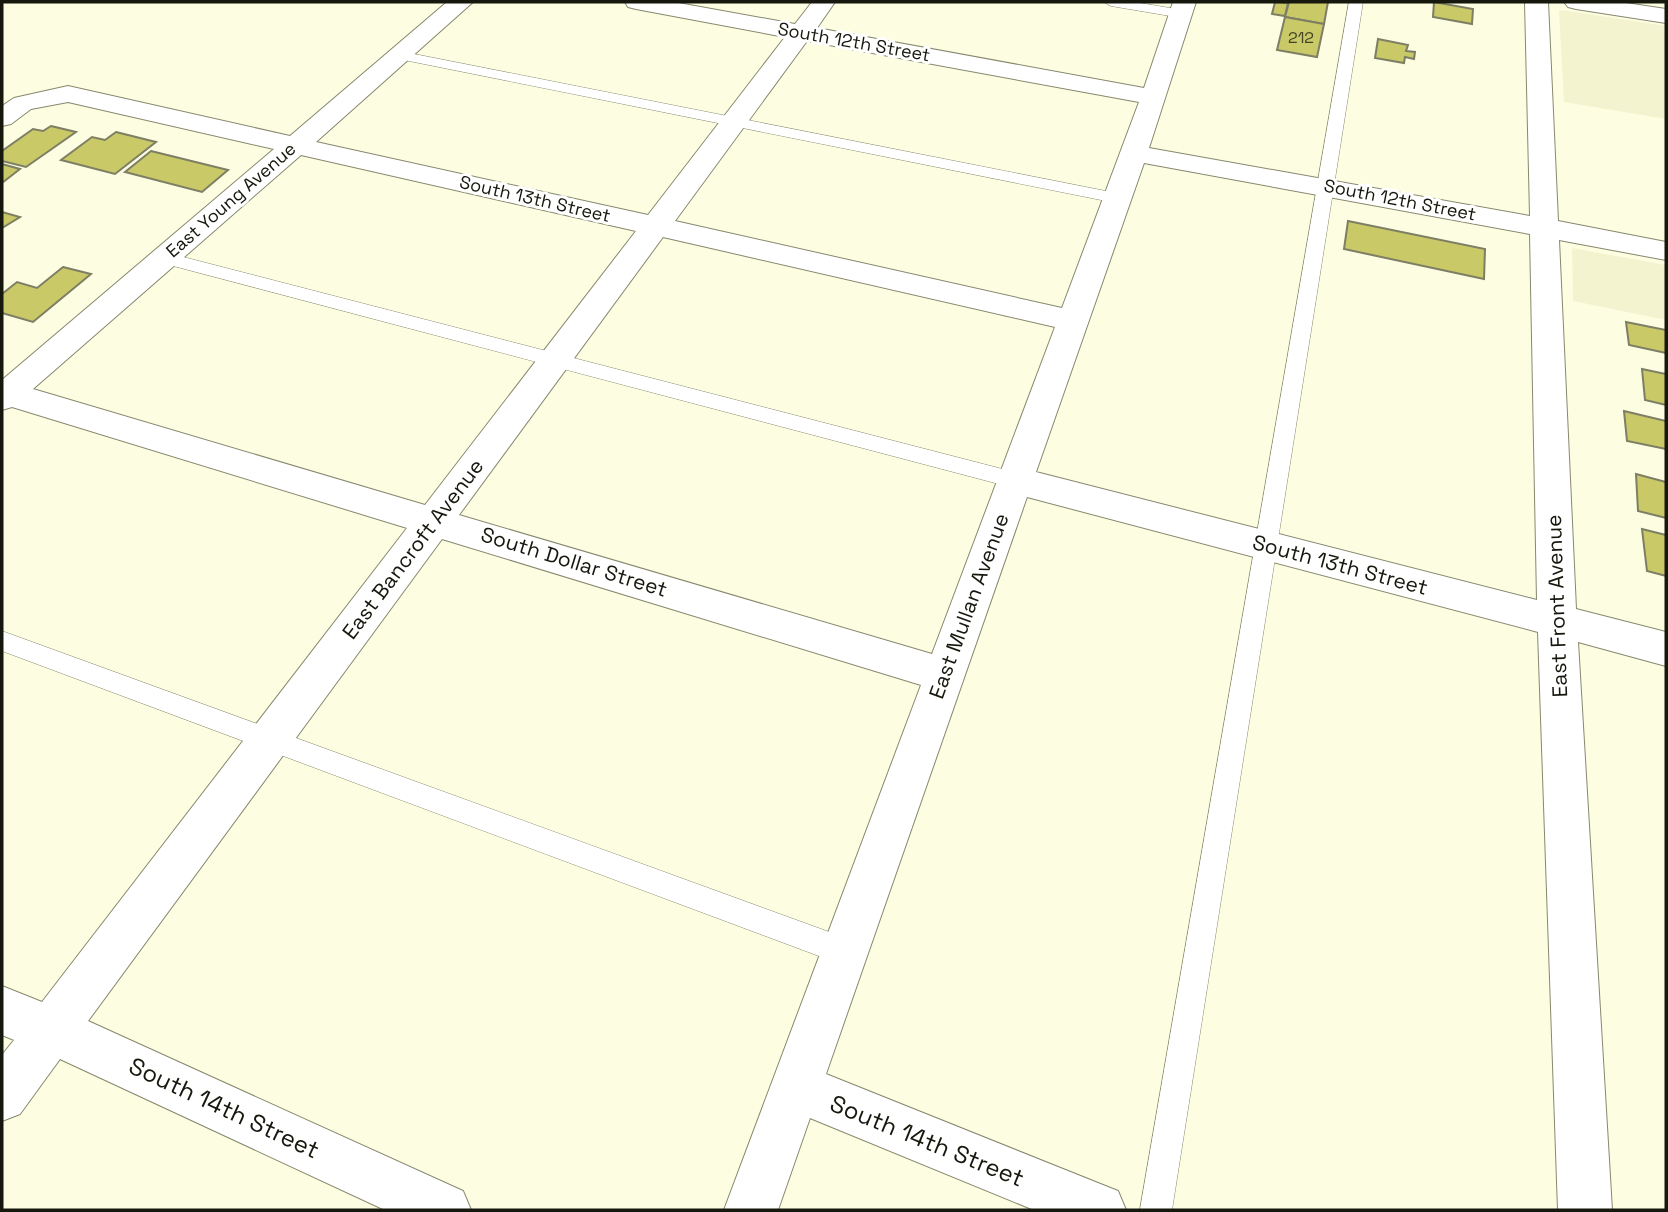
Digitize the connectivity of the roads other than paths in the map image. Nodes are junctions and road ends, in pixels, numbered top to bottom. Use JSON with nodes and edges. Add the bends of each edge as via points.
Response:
{"nodes":[{"id":1,"x":461,"y":2,"type":"edge"},
{"id":2,"x":636,"y":2,"type":"edge"},
{"id":3,"x":824,"y":2,"type":"edge"},
{"id":4,"x":1111,"y":2,"type":"edge"},
{"id":5,"x":1356,"y":2,"type":"edge"},
{"id":6,"x":1537,"y":2,"type":"edge"},
{"id":7,"x":1576,"y":2,"type":"edge"},
{"id":8,"x":1184,"y":8,"type":"edge"},
{"id":9,"x":1666,"y":16,"type":"edge"},
{"id":10,"x":801,"y":32,"type":"junction"},
{"id":11,"x":399,"y":55,"type":"junction"},
{"id":12,"x":1154,"y":97,"type":"junction"},
{"id":13,"x":2,"y":118,"type":"edge"},
{"id":14,"x":733,"y":123,"type":"junction"},
{"id":15,"x":297,"y":144,"type":"junction"},
{"id":16,"x":1133,"y":153,"type":"junction"},
{"id":17,"x":1326,"y":186,"type":"junction"},
{"id":18,"x":1116,"y":198,"type":"junction"},
{"id":19,"x":654,"y":227,"type":"junction"},
{"id":20,"x":1546,"y":228,"type":"junction"},
{"id":21,"x":1666,"y":251,"type":"edge"},
{"id":22,"x":164,"y":258,"type":"junction"},
{"id":23,"x":1071,"y":320,"type":"junction"},
{"id":24,"x":554,"y":360,"type":"junction"},
{"id":25,"x":3,"y":395,"type":"edge"},
{"id":26,"x":1014,"y":480,"type":"junction"},
{"id":27,"x":435,"y":520,"type":"junction"},
{"id":28,"x":1266,"y":545,"type":"junction"},
{"id":29,"x":1557,"y":621,"type":"junction"},
{"id":30,"x":2,"y":641,"type":"edge"},
{"id":31,"x":1666,"y":649,"type":"edge"},
{"id":32,"x":944,"y":675,"type":"junction"},
{"id":33,"x":270,"y":738,"type":"junction"},
{"id":34,"x":843,"y":951,"type":"junction"},
{"id":35,"x":2,"y":1010,"type":"edge"},
{"id":36,"x":50,"y":1031,"type":"junction"},
{"id":37,"x":795,"y":1087,"type":"junction"},
{"id":38,"x":2,"y":1096,"type":"edge"},
{"id":39,"x":444,"y":1210,"type":"edge"},
{"id":40,"x":751,"y":1210,"type":"edge"},
{"id":41,"x":1099,"y":1210,"type":"edge"},
{"id":42,"x":1156,"y":1210,"type":"edge"},
{"id":43,"x":1585,"y":1210,"type":"edge"}],
"edges":[{"from":1,"to":11,"type":"street","name":"East Young Avenue"},
{"from":2,"to":10,"type":"street","name":"South 12th Street"},
{"from":3,"to":10,"type":"street","name":"East Bancroft Avenue"},
{"from":4,"to":8,"type":"lane"},
{"from":5,"to":17,"type":"lane"},
{"from":6,"to":20,"type":"street","name":"East Front Avenue"},
{"from":7,"to":9,"type":"street"},
{"from":8,"to":12,"type":"street","name":"East Mullan Avenue"},
{"from":10,"to":12,"type":"street","name":"South 12th Street"},
{"from":10,"to":14,"type":"street","name":"East Bancroft Avenue"},
{"from":11,"to":14,"type":"lane"},
{"from":11,"to":15,"type":"street","name":"East Young Avenue"},
{"from":12,"to":16,"type":"street","name":"East Mullan Avenue"},
{"from":13,"to":15,"type":"street","name":"South 13th Street","via":[[23,103],[68,94]]},
{"from":14,"to":18,"type":"lane"},
{"from":14,"to":19,"type":"street","name":"East Bancroft Avenue"},
{"from":15,"to":19,"type":"street","name":"South 13th Street"},
{"from":15,"to":22,"type":"street","name":"East Young Avenue"},
{"from":16,"to":17,"type":"street","name":"South 12th Street"},
{"from":16,"to":18,"type":"street","name":"East Mullan Avenue"},
{"from":17,"to":20,"type":"street","name":"South 12th Street"},
{"from":17,"to":28,"type":"lane"},
{"from":18,"to":23,"type":"street","name":"East Mullan Avenue"},
{"from":19,"to":23,"type":"street","name":"South 13th Street"},
{"from":19,"to":24,"type":"street","name":"East Bancroft Avenue"},
{"from":20,"to":21,"type":"street","name":"South 12th Street"},
{"from":20,"to":29,"type":"street","name":"East Front Avenue"},
{"from":22,"to":24,"type":"lane"},
{"from":22,"to":25,"type":"street","name":"East Young Avenue"},
{"from":23,"to":26,"type":"street","name":"East Mullan Avenue"},
{"from":24,"to":26,"type":"lane"},
{"from":24,"to":27,"type":"street","name":"East Bancroft Avenue"},
{"from":25,"to":27,"type":"street","name":"South Dollar Street"},
{"from":26,"to":28,"type":"street","name":"South 13th Street"},
{"from":26,"to":32,"type":"street","name":"East Mullan Avenue"},
{"from":27,"to":32,"type":"street","name":"South Dollar Street"},
{"from":27,"to":33,"type":"street","name":"East Bancroft Avenue"},
{"from":28,"to":29,"type":"street","name":"South 13th Street"},
{"from":28,"to":42,"type":"lane"},
{"from":29,"to":31,"type":"street","name":"South 13th Street"},
{"from":29,"to":43,"type":"street","name":"East Front Avenue"},
{"from":30,"to":33,"type":"lane"},
{"from":32,"to":34,"type":"street","name":"East Mullan Avenue"},
{"from":33,"to":34,"type":"lane"},
{"from":33,"to":36,"type":"street","name":"East Bancroft Avenue"},
{"from":34,"to":37,"type":"street","name":"East Mullan Avenue"},
{"from":35,"to":36,"type":"street","name":"South 14th Street"},
{"from":36,"to":38,"type":"street","name":"East Bancroft Avenue"},
{"from":36,"to":39,"type":"street","name":"South 14th Street"},
{"from":37,"to":40,"type":"street","name":"East Mullan Avenue"},
{"from":37,"to":41,"type":"street","name":"South 14th Street"}]}
